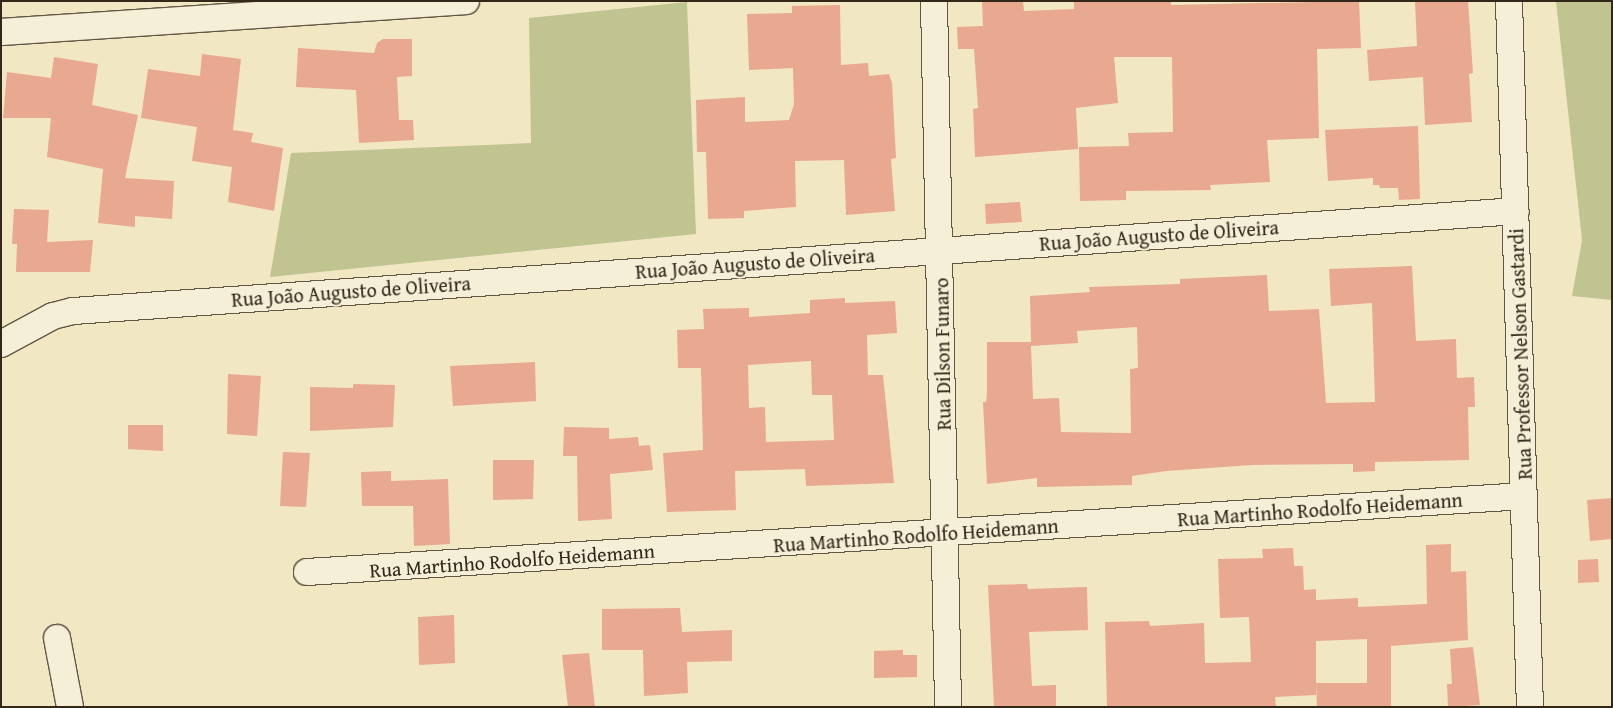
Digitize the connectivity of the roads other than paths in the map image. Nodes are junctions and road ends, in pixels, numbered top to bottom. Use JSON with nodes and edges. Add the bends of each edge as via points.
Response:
{"nodes":[{"id":1,"x":466,"y":1,"type":"edge"},
{"id":2,"x":934,"y":1,"type":"edge"},
{"id":3,"x":1509,"y":1,"type":"edge"},
{"id":4,"x":408,"y":3,"type":"edge"},
{"id":5,"x":142,"y":12,"type":"edge"},
{"id":6,"x":1,"y":32,"type":"edge"},
{"id":7,"x":1516,"y":211,"type":"junction"},
{"id":8,"x":940,"y":250,"type":"junction"},
{"id":9,"x":1,"y":344,"type":"edge"},
{"id":10,"x":1524,"y":496,"type":"junction"},
{"id":11,"x":945,"y":533,"type":"junction"},
{"id":12,"x":307,"y":572,"type":"dead end"},
{"id":13,"x":57,"y":638,"type":"dead end"},
{"id":14,"x":70,"y":707,"type":"edge"},
{"id":15,"x":948,"y":707,"type":"edge"},
{"id":16,"x":1530,"y":707,"type":"edge"}],
"edges":[{"from":1,"to":4,"type":"street"},
{"from":2,"to":8,"type":"street","name":"Rua Dilson Funaro"},
{"from":3,"to":7,"type":"street","name":"Rua Professor Nelson Gastardi"},
{"from":4,"to":5,"type":"street"},
{"from":5,"to":6,"type":"street"},
{"from":7,"to":8,"type":"street","name":"Rua João Augusto de Oliveira"},
{"from":7,"to":10,"type":"street","name":"Rua Professor Nelson Gastardi"},
{"from":8,"to":9,"type":"street","name":"Rua João Augusto de Oliveira","via":[[74,310],[53,316]]},
{"from":8,"to":11,"type":"street","name":"Rua Dilson Funaro"},
{"from":10,"to":11,"type":"street","name":"Rua Martinho Rodolfo Heidemann"},
{"from":10,"to":16,"type":"street","name":"Rua Professor Nelson Gastardi"},
{"from":11,"to":12,"type":"street","name":"Rua Martinho Rodolfo Heidemann"},
{"from":11,"to":15,"type":"street","name":"Rua Dilson Funaro"},
{"from":13,"to":14,"type":"street"}]}
